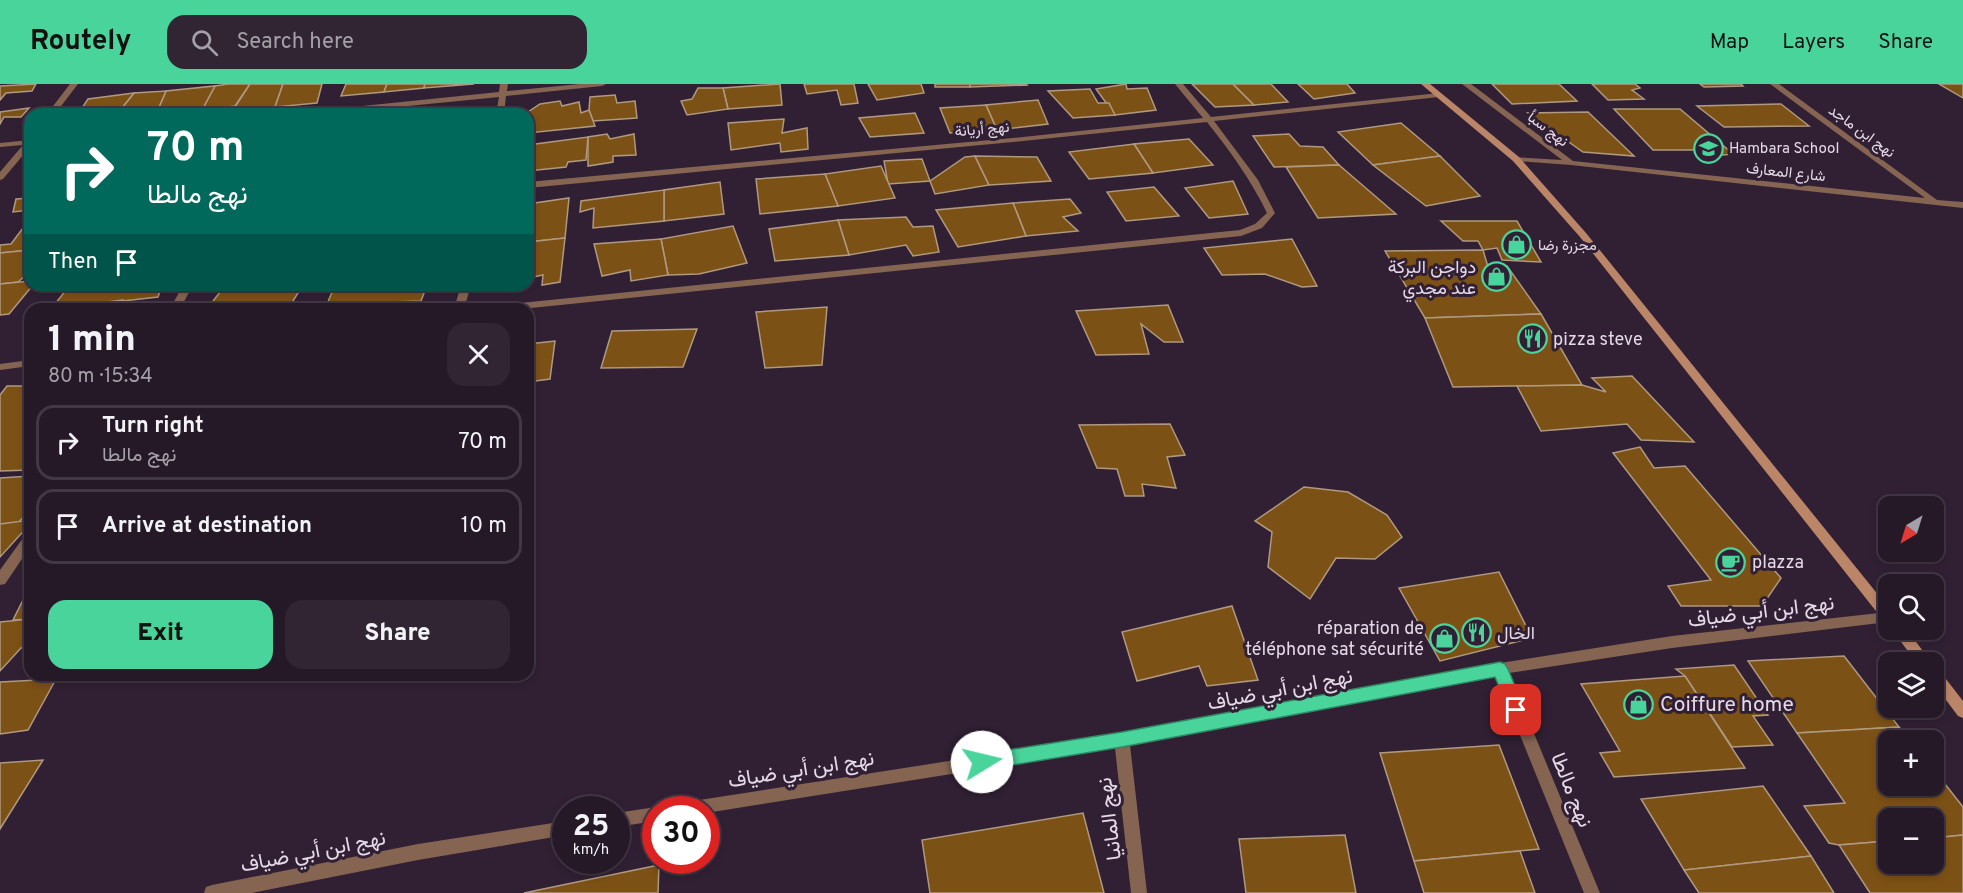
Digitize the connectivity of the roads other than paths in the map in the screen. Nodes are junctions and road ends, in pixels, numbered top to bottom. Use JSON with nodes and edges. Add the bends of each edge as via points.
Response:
{"nodes":[{"id":1,"x":74,"y":84,"type":"edge"},
{"id":2,"x":504,"y":84,"type":"edge"},
{"id":3,"x":602,"y":84,"type":"edge"},
{"id":4,"x":1179,"y":84,"type":"edge"},
{"id":5,"x":1425,"y":84,"type":"edge"},
{"id":6,"x":1466,"y":84,"type":"edge"},
{"id":7,"x":1774,"y":84,"type":"edge"},
{"id":8,"x":503,"y":94,"type":"junction"},
{"id":9,"x":1439,"y":95,"type":"junction"},
{"id":10,"x":56,"y":108,"type":"edge"},
{"id":11,"x":364,"y":108,"type":"edge"},
{"id":12,"x":501,"y":108,"type":"edge"},
{"id":13,"x":1209,"y":119,"type":"junction"},
{"id":14,"x":24,"y":143,"type":"edge"},
{"id":15,"x":0,"y":145,"type":"edge"},
{"id":16,"x":24,"y":149,"type":"edge"},
{"id":17,"x":1516,"y":159,"type":"junction"},
{"id":18,"x":1570,"y":163,"type":"junction"},
{"id":19,"x":0,"y":177,"type":"edge"},
{"id":20,"x":534,"y":184,"type":"edge"},
{"id":21,"x":1934,"y":201,"type":"junction"},
{"id":22,"x":1963,"y":205,"type":"edge"},
{"id":23,"x":534,"y":305,"type":"edge"},
{"id":24,"x":24,"y":364,"type":"edge"},
{"id":25,"x":0,"y":367,"type":"edge"},
{"id":26,"x":24,"y":546,"type":"edge"},
{"id":27,"x":0,"y":580,"type":"edge"},
{"id":28,"x":1878,"y":604,"type":"edge"},
{"id":29,"x":1878,"y":617,"type":"edge"},
{"id":30,"x":1907,"y":640,"type":"edge"},
{"id":31,"x":1916,"y":652,"type":"edge"},
{"id":32,"x":1500,"y":669,"type":"junction"},
{"id":33,"x":1944,"y":687,"type":"edge"},
{"id":34,"x":1963,"y":712,"type":"edge"},
{"id":35,"x":1122,"y":740,"type":"junction"},
{"id":36,"x":720,"y":804,"type":"edge"},
{"id":37,"x":552,"y":830,"type":"edge"},
{"id":38,"x":212,"y":893,"type":"edge"},
{"id":39,"x":1139,"y":893,"type":"edge"},
{"id":40,"x":1592,"y":893,"type":"edge"}],
"edges":[{"from":1,"to":10,"type":"street"},
{"from":2,"to":8,"type":"street"},
{"from":3,"to":8,"type":"street"},
{"from":4,"to":13,"type":"street"},
{"from":5,"to":9,"type":"street"},
{"from":6,"to":18,"type":"street","name":"نهج سبأ"},
{"from":7,"to":21,"type":"street","name":"نهج ابن ماجد"},
{"from":8,"to":11,"type":"street"},
{"from":8,"to":12,"type":"street"},
{"from":9,"to":13,"type":"street","name":"نهج أريانة"},
{"from":9,"to":17,"type":"street"},
{"from":13,"to":20,"type":"street","name":"نهج أريانة"},
{"from":13,"to":23,"type":"street","via":[[1269,208],[1268,218],[1255,229]]},
{"from":14,"to":15,"type":"street"},
{"from":16,"to":19,"type":"street"},
{"from":17,"to":18,"type":"street","name":"نهج سبأ"},
{"from":17,"to":28,"type":"street","via":[[1583,235]]},
{"from":18,"to":21,"type":"street","name":"شارع المعارف"},
{"from":21,"to":22,"type":"street","name":"شارع المعارف"},
{"from":24,"to":25,"type":"street"},
{"from":26,"to":27,"type":"street"},
{"from":29,"to":32,"type":"street","name":"نهج ابن أبي ضياف","via":[[1672,642]]},
{"from":30,"to":31,"type":"street"},
{"from":32,"to":35,"type":"street","name":"نهج ابن أبي ضياف"},
{"from":32,"to":40,"type":"street","name":"نهج مالطا"},
{"from":33,"to":34,"type":"street"},
{"from":35,"to":36,"type":"street","name":"نهج ابن أبي ضياف"},
{"from":35,"to":39,"type":"street","name":"نهج المانيا"},
{"from":37,"to":38,"type":"street","name":"نهج ابن أبي ضياف"}]}
